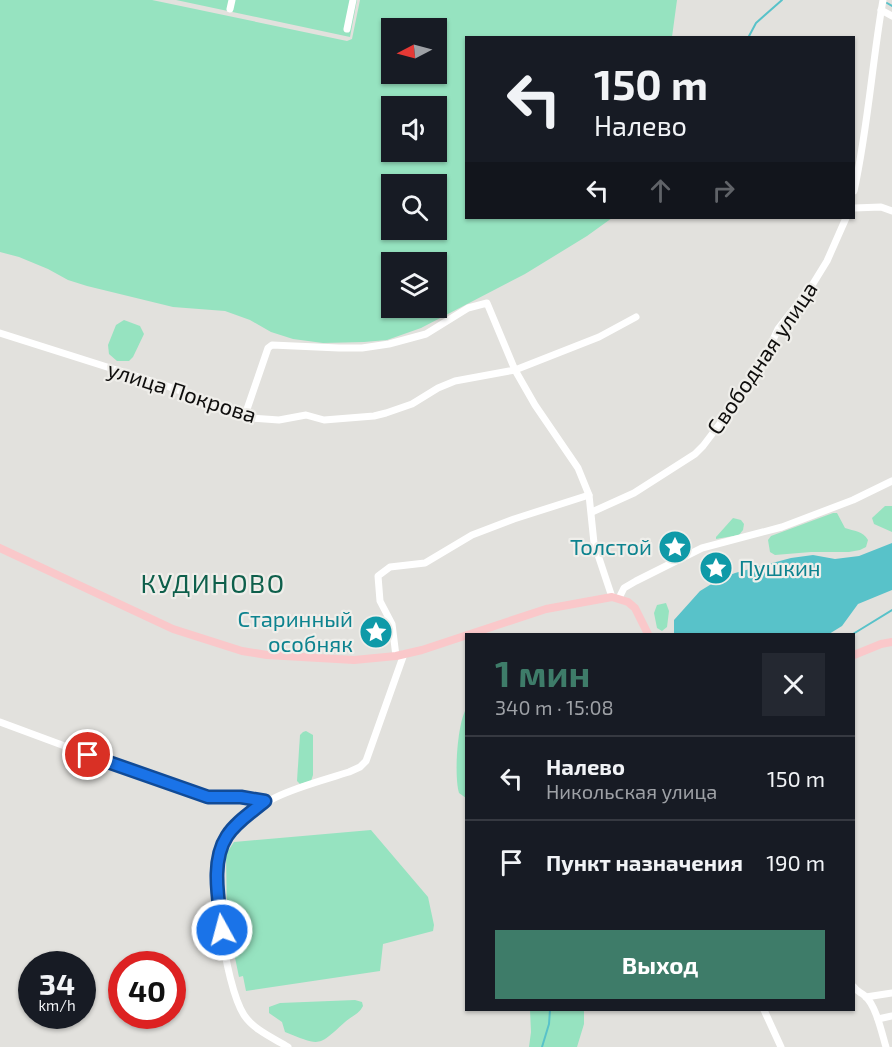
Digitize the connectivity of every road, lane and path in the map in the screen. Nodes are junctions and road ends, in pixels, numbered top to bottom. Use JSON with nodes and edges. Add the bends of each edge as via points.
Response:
{"nodes":[{"id":1,"x":232,"y":0,"type":"edge"},
{"id":2,"x":353,"y":0,"type":"edge"},
{"id":3,"x":883,"y":0,"type":"edge"},
{"id":4,"x":230,"y":9,"type":"dead end"},
{"id":5,"x":881,"y":9,"type":"junction"},
{"id":6,"x":892,"y":16,"type":"edge"},
{"id":7,"x":347,"y":29,"type":"dead end"},
{"id":8,"x":855,"y":186,"type":"edge"},
{"id":9,"x":855,"y":208,"type":"edge"},
{"id":10,"x":892,"y":211,"type":"edge"},
{"id":11,"x":846,"y":219,"type":"edge"},
{"id":12,"x":636,"y":317,"type":"dead end"},
{"id":13,"x":0,"y":333,"type":"edge"},
{"id":14,"x":515,"y":370,"type":"junction"},
{"id":15,"x":245,"y":415,"type":"junction"},
{"id":16,"x":892,"y":481,"type":"edge"},
{"id":17,"x":589,"y":495,"type":"junction"},
{"id":18,"x":592,"y":512,"type":"junction"},
{"id":19,"x":0,"y":548,"type":"edge"},
{"id":20,"x":616,"y":598,"type":"junction"},
{"id":21,"x":470,"y":633,"type":"edge"},
{"id":22,"x":648,"y":633,"type":"edge"},
{"id":23,"x":465,"y":635,"type":"edge"},
{"id":24,"x":892,"y":642,"type":"edge"},
{"id":25,"x":855,"y":654,"type":"edge"},
{"id":26,"x":400,"y":655,"type":"junction"},
{"id":27,"x":0,"y":722,"type":"edge"},
{"id":28,"x":265,"y":801,"type":"junction"},
{"id":29,"x":855,"y":989,"type":"edge"},
{"id":30,"x":892,"y":993,"type":"edge"},
{"id":31,"x":866,"y":997,"type":"junction"},
{"id":32,"x":764,"y":1011,"type":"edge"},
{"id":33,"x":892,"y":1016,"type":"edge"},
{"id":34,"x":878,"y":1019,"type":"junction"},
{"id":35,"x":288,"y":1047,"type":"edge"},
{"id":36,"x":781,"y":1047,"type":"edge"},
{"id":37,"x":886,"y":1047,"type":"edge"}],
"edges":[{"from":1,"to":4,"type":"street"},
{"from":2,"to":7,"type":"street"},
{"from":3,"to":5,"type":"street"},
{"from":5,"to":6,"type":"street"},
{"from":5,"to":8,"type":"street"},
{"from":9,"to":10,"type":"street","via":[[881,207]]},
{"from":11,"to":18,"type":"street","name":"Свободная улица","via":[[827,261],[778,329],[756,376],[703,446],[634,493]]},
{"from":12,"to":14,"type":"street","name":"улица Покрова","via":[[599,337]]},
{"from":13,"to":15,"type":"street","name":"улица Покрова"},
{"from":14,"to":15,"type":"street","name":"улица Покрова","via":[[455,381],[412,404],[374,416],[324,420],[306,415],[279,420]]},
{"from":14,"to":15,"type":"street","via":[[487,303],[468,308],[426,334],[389,344],[362,348],[272,345]]},
{"from":14,"to":17,"type":"street","via":[[578,468]]},
{"from":16,"to":20,"type":"street","via":[[782,527],[702,548],[636,581]]},
{"from":17,"to":18,"type":"street"},
{"from":17,"to":26,"type":"street","via":[[472,535],[425,563],[384,570],[378,576],[380,601],[392,624]]},
{"from":18,"to":20,"type":"street","via":[[594,543]]},
{"from":19,"to":26,"type":"main road","via":[[173,629],[242,651],[309,659]]},
{"from":20,"to":21,"type":"main road","via":[[546,609]]},
{"from":20,"to":22,"type":"main road","via":[[635,608]]},
{"from":23,"to":26,"type":"main road"},
{"from":24,"to":25,"type":"main road"},
{"from":26,"to":28,"type":"street","via":[[366,761],[349,772]]},
{"from":27,"to":28,"type":"street","via":[[208,797]]},
{"from":28,"to":35,"type":"street","via":[[239,822],[223,843],[218,864],[218,899],[238,1004],[251,1024]]},
{"from":29,"to":31,"type":"street"},
{"from":30,"to":31,"type":"street"},
{"from":31,"to":34,"type":"street"},
{"from":32,"to":36,"type":"street"},
{"from":33,"to":34,"type":"street"},
{"from":34,"to":37,"type":"street"}]}
